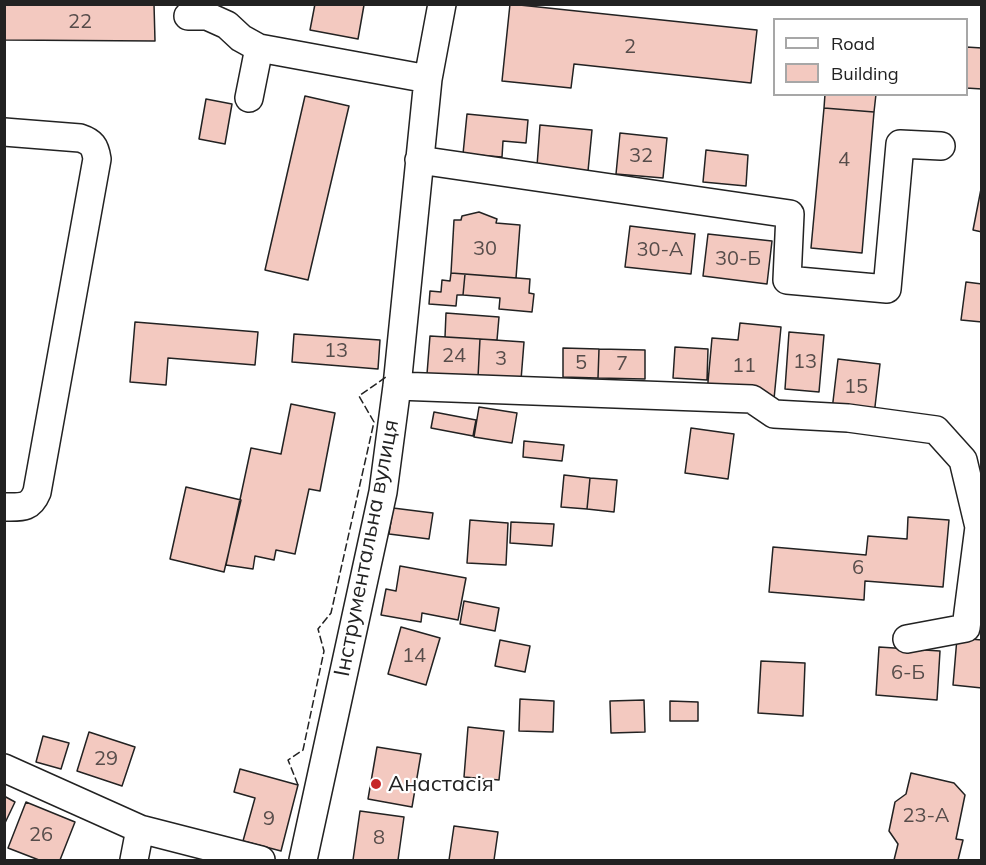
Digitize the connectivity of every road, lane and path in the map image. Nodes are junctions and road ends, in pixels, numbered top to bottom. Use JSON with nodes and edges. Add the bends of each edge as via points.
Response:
{"nodes":[{"id":1,"x":442,"y":4,"type":"edge"},
{"id":2,"x":188,"y":16,"type":"dead end"},
{"id":3,"x":259,"y":48,"type":"junction"},
{"id":4,"x":428,"y":79,"type":"junction"},
{"id":5,"x":249,"y":98,"type":"dead end"},
{"id":6,"x":4,"y":132,"type":"edge"},
{"id":7,"x":941,"y":146,"type":"dead end"},
{"id":8,"x":419,"y":160,"type":"junction"},
{"id":9,"x":397,"y":386,"type":"junction"},
{"id":10,"x":4,"y":507,"type":"edge"},
{"id":11,"x":907,"y":639,"type":"dead end"},
{"id":12,"x":4,"y":768,"type":"edge"},
{"id":13,"x":140,"y":830,"type":"junction"},
{"id":14,"x":134,"y":861,"type":"edge"},
{"id":15,"x":261,"y":861,"type":"edge"},
{"id":16,"x":303,"y":861,"type":"edge"}],
"edges":[{"from":1,"to":4,"type":"street","name":"Інструментальна вулиця"},
{"from":2,"to":3,"type":"street","via":[[207,16],[227,25]]},
{"from":3,"to":4,"type":"street"},
{"from":3,"to":5,"type":"street"},
{"from":4,"to":8,"type":"street","name":"Інструментальна вулиця"},
{"from":6,"to":10,"type":"street","via":[[80,138],[90,141],[97,159],[37,492],[27,505]]},
{"from":7,"to":8,"type":"street","via":[[900,144],[887,289],[787,280],[790,214]]},
{"from":8,"to":9,"type":"street","name":"Інструментальна вулиця"},
{"from":9,"to":11,"type":"street","via":[[752,399],[774,414],[848,418],[936,430],[963,460],[979,527],[966,628]]},
{"from":9,"to":16,"type":"street","name":"Інструментальна вулиця","via":[[383,492]]},
{"from":12,"to":13,"type":"street"},
{"from":13,"to":14,"type":"street"},
{"from":13,"to":15,"type":"street"}]}
